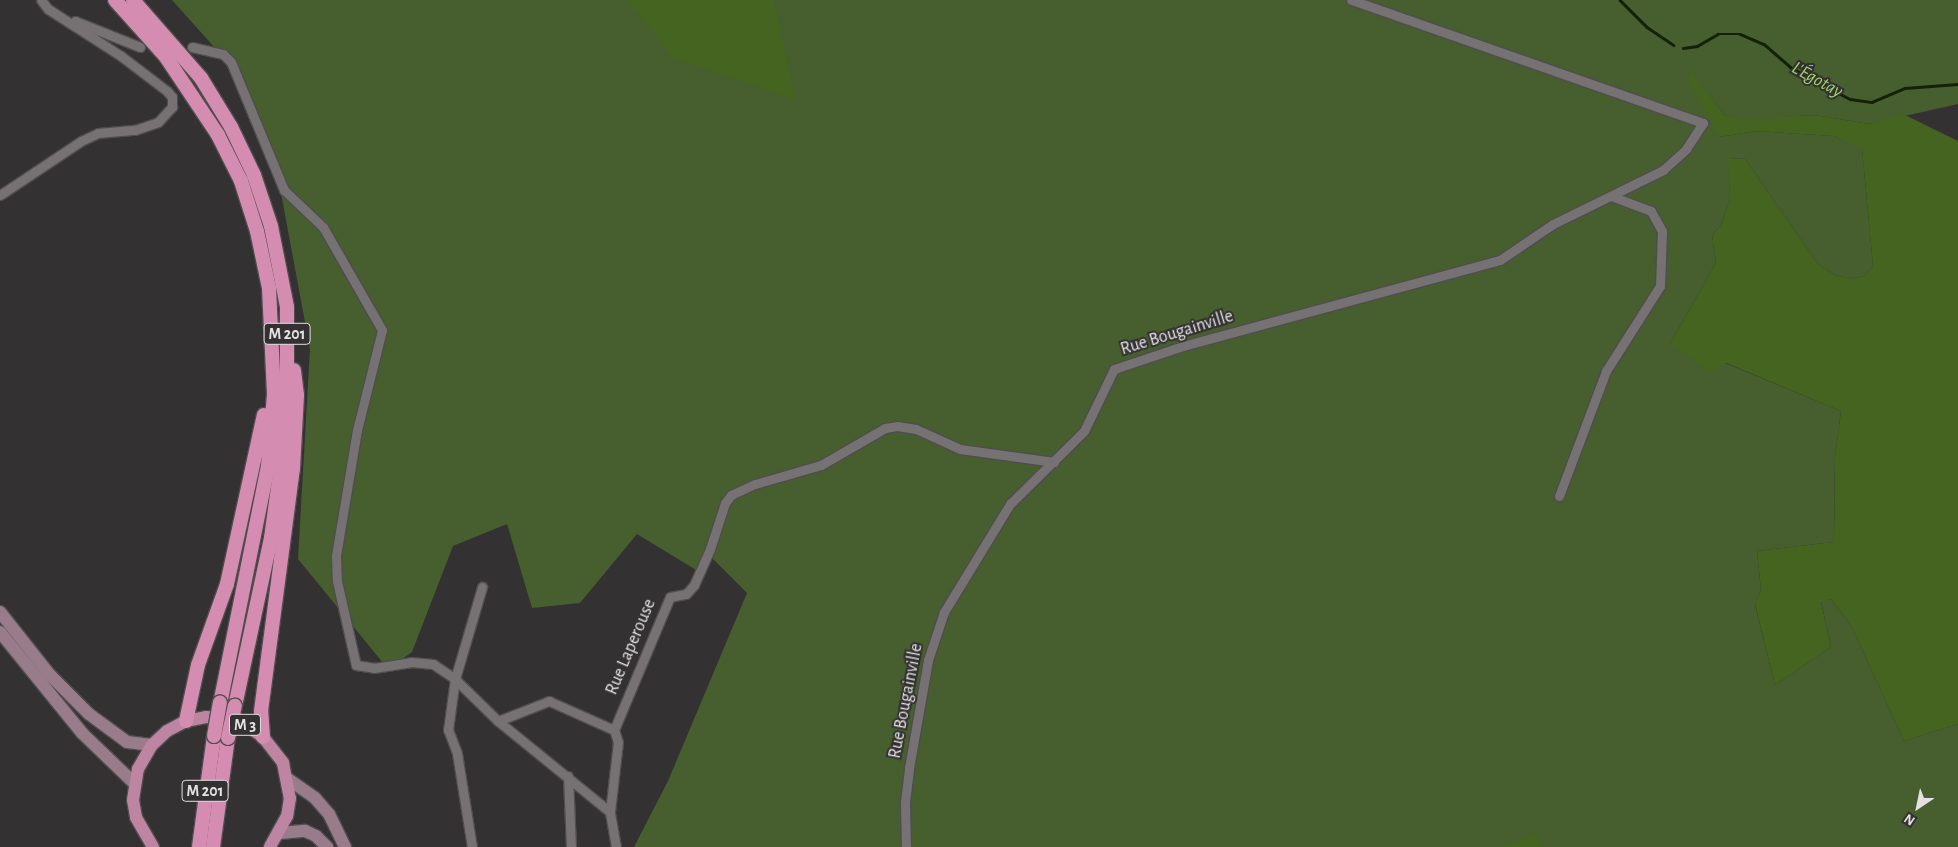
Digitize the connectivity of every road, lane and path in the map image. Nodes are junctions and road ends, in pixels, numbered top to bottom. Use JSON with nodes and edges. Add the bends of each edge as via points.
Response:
{"nodes":[{"id":1,"x":41,"y":0,"type":"edge"},
{"id":2,"x":115,"y":0,"type":"edge"},
{"id":3,"x":133,"y":0,"type":"edge"},
{"id":4,"x":1351,"y":0,"type":"edge"},
{"id":5,"x":48,"y":9,"type":"junction"},
{"id":6,"x":140,"y":47,"type":"dead end"},
{"id":7,"x":192,"y":47,"type":"dead end"},
{"id":8,"x":0,"y":196,"type":"edge"},
{"id":9,"x":1611,"y":196,"type":"junction"},
{"id":10,"x":261,"y":248,"type":"junction"},
{"id":11,"x":287,"y":308,"type":"junction"},
{"id":12,"x":1054,"y":462,"type":"junction"},
{"id":13,"x":1559,"y":496,"type":"dead end"},
{"id":14,"x":482,"y":587,"type":"dead end"},
{"id":15,"x":0,"y":612,"type":"edge"},
{"id":16,"x":0,"y":632,"type":"edge"},
{"id":17,"x":0,"y":647,"type":"edge"},
{"id":18,"x":455,"y":679,"type":"junction"},
{"id":19,"x":37,"y":680,"type":"junction"},
{"id":20,"x":186,"y":721,"type":"junction"},
{"id":21,"x":498,"y":721,"type":"junction"},
{"id":22,"x":614,"y":730,"type":"junction"},
{"id":23,"x":221,"y":737,"type":"junction"},
{"id":24,"x":263,"y":737,"type":"junction"},
{"id":25,"x":152,"y":745,"type":"junction"},
{"id":26,"x":568,"y":776,"type":"junction"},
{"id":27,"x":288,"y":779,"type":"junction"},
{"id":28,"x":134,"y":783,"type":"junction"},
{"id":29,"x":610,"y":812,"type":"junction"},
{"id":30,"x":280,"y":833,"type":"junction"},
{"id":31,"x":153,"y":847,"type":"edge"},
{"id":32,"x":199,"y":847,"type":"edge"},
{"id":33,"x":213,"y":847,"type":"edge"},
{"id":34,"x":270,"y":847,"type":"edge"},
{"id":35,"x":327,"y":847,"type":"edge"},
{"id":36,"x":345,"y":847,"type":"edge"},
{"id":37,"x":472,"y":847,"type":"edge"},
{"id":38,"x":571,"y":847,"type":"edge"},
{"id":39,"x":616,"y":847,"type":"edge"},
{"id":40,"x":906,"y":847,"type":"edge"}],
"edges":[{"from":1,"to":5,"type":"street"},
{"from":2,"to":10,"type":"highway","number":"M 201","via":[[166,57],[218,135],[241,181]]},
{"from":3,"to":11,"type":"highway","number":"M 201","via":[[201,78],[231,128],[254,175],[271,226]]},
{"from":4,"to":9,"type":"street","name":"Rue Bougainville","via":[[1703,123],[1686,149],[1663,170]]},
{"from":5,"to":6,"type":"street"},
{"from":5,"to":8,"type":"street","via":[[122,56],[167,91],[172,97],[172,108],[158,122],[135,130],[98,133],[81,141]]},
{"from":7,"to":18,"type":"street","via":[[223,54],[231,62],[284,190],[323,227],[382,330],[357,430],[336,556],[337,581],[356,665],[374,668],[411,662],[433,664]]},
{"from":9,"to":12,"type":"street","name":"Rue Bougainville","via":[[1553,224],[1500,260],[1183,346],[1114,369],[1084,431]]},
{"from":9,"to":13,"type":"street","via":[[1651,211],[1662,231],[1660,286],[1606,371]]},
{"from":10,"to":20,"type":"highway","via":[[268,334],[262,426],[228,584],[198,665]]},
{"from":10,"to":23,"type":"highway","number":"M 201","bridge":true,"via":[[274,326],[271,430],[256,535],[220,703]]},
{"from":11,"to":23,"type":"highway","number":"M 201","bridge":true,"via":[[287,394],[271,538],[235,706]]},
{"from":11,"to":24,"type":"highway","via":[[297,395],[296,432],[261,711]]},
{"from":12,"to":22,"type":"street","name":"Rue Laperouse","via":[[960,449],[916,429],[897,426],[885,428],[821,465],[755,484],[731,495],[724,503],[710,549],[694,585],[686,594],[670,597]]},
{"from":12,"to":40,"type":"street","name":"Rue Bougainville","via":[[1010,504],[944,612],[928,660],[907,777]]},
{"from":14,"to":18,"type":"street"},
{"from":15,"to":25,"type":"main road","via":[[50,675],[89,714],[127,742]]},
{"from":16,"to":19,"type":"main road"},
{"from":17,"to":19,"type":"main road"},
{"from":18,"to":21,"type":"street"},
{"from":18,"to":37,"type":"street","via":[[448,730],[457,753]]},
{"from":19,"to":28,"type":"main road","via":[[82,733]]},
{"from":20,"to":24,"type":"main road","number":"M 3","via":[[206,717],[227,719],[246,725]]},
{"from":20,"to":25,"type":"main road","number":"M 3","via":[[167,731]]},
{"from":21,"to":22,"type":"street","via":[[549,701]]},
{"from":21,"to":26,"type":"street"},
{"from":22,"to":29,"type":"street","name":"Rue Laperouse","via":[[618,742]]},
{"from":23,"to":32,"type":"highway","number":"M 201"},
{"from":23,"to":33,"type":"highway","number":"M 201"},
{"from":24,"to":27,"type":"main road","number":"M 3","via":[[279,756]]},
{"from":25,"to":28,"type":"main road","number":"M 3","via":[[140,763]]},
{"from":26,"to":29,"type":"street"},
{"from":26,"to":38,"type":"street"},
{"from":27,"to":30,"type":"main road","number":"M 3","via":[[287,816]]},
{"from":27,"to":36,"type":"main road","via":[[315,798],[329,814]]},
{"from":28,"to":31,"type":"main road","number":"M 3","via":[[136,816]]},
{"from":29,"to":39,"type":"street","name":"Rue Laperouse"},
{"from":30,"to":34,"type":"main road","number":"M 3"},
{"from":30,"to":35,"type":"main road","via":[[305,831]]}]}
